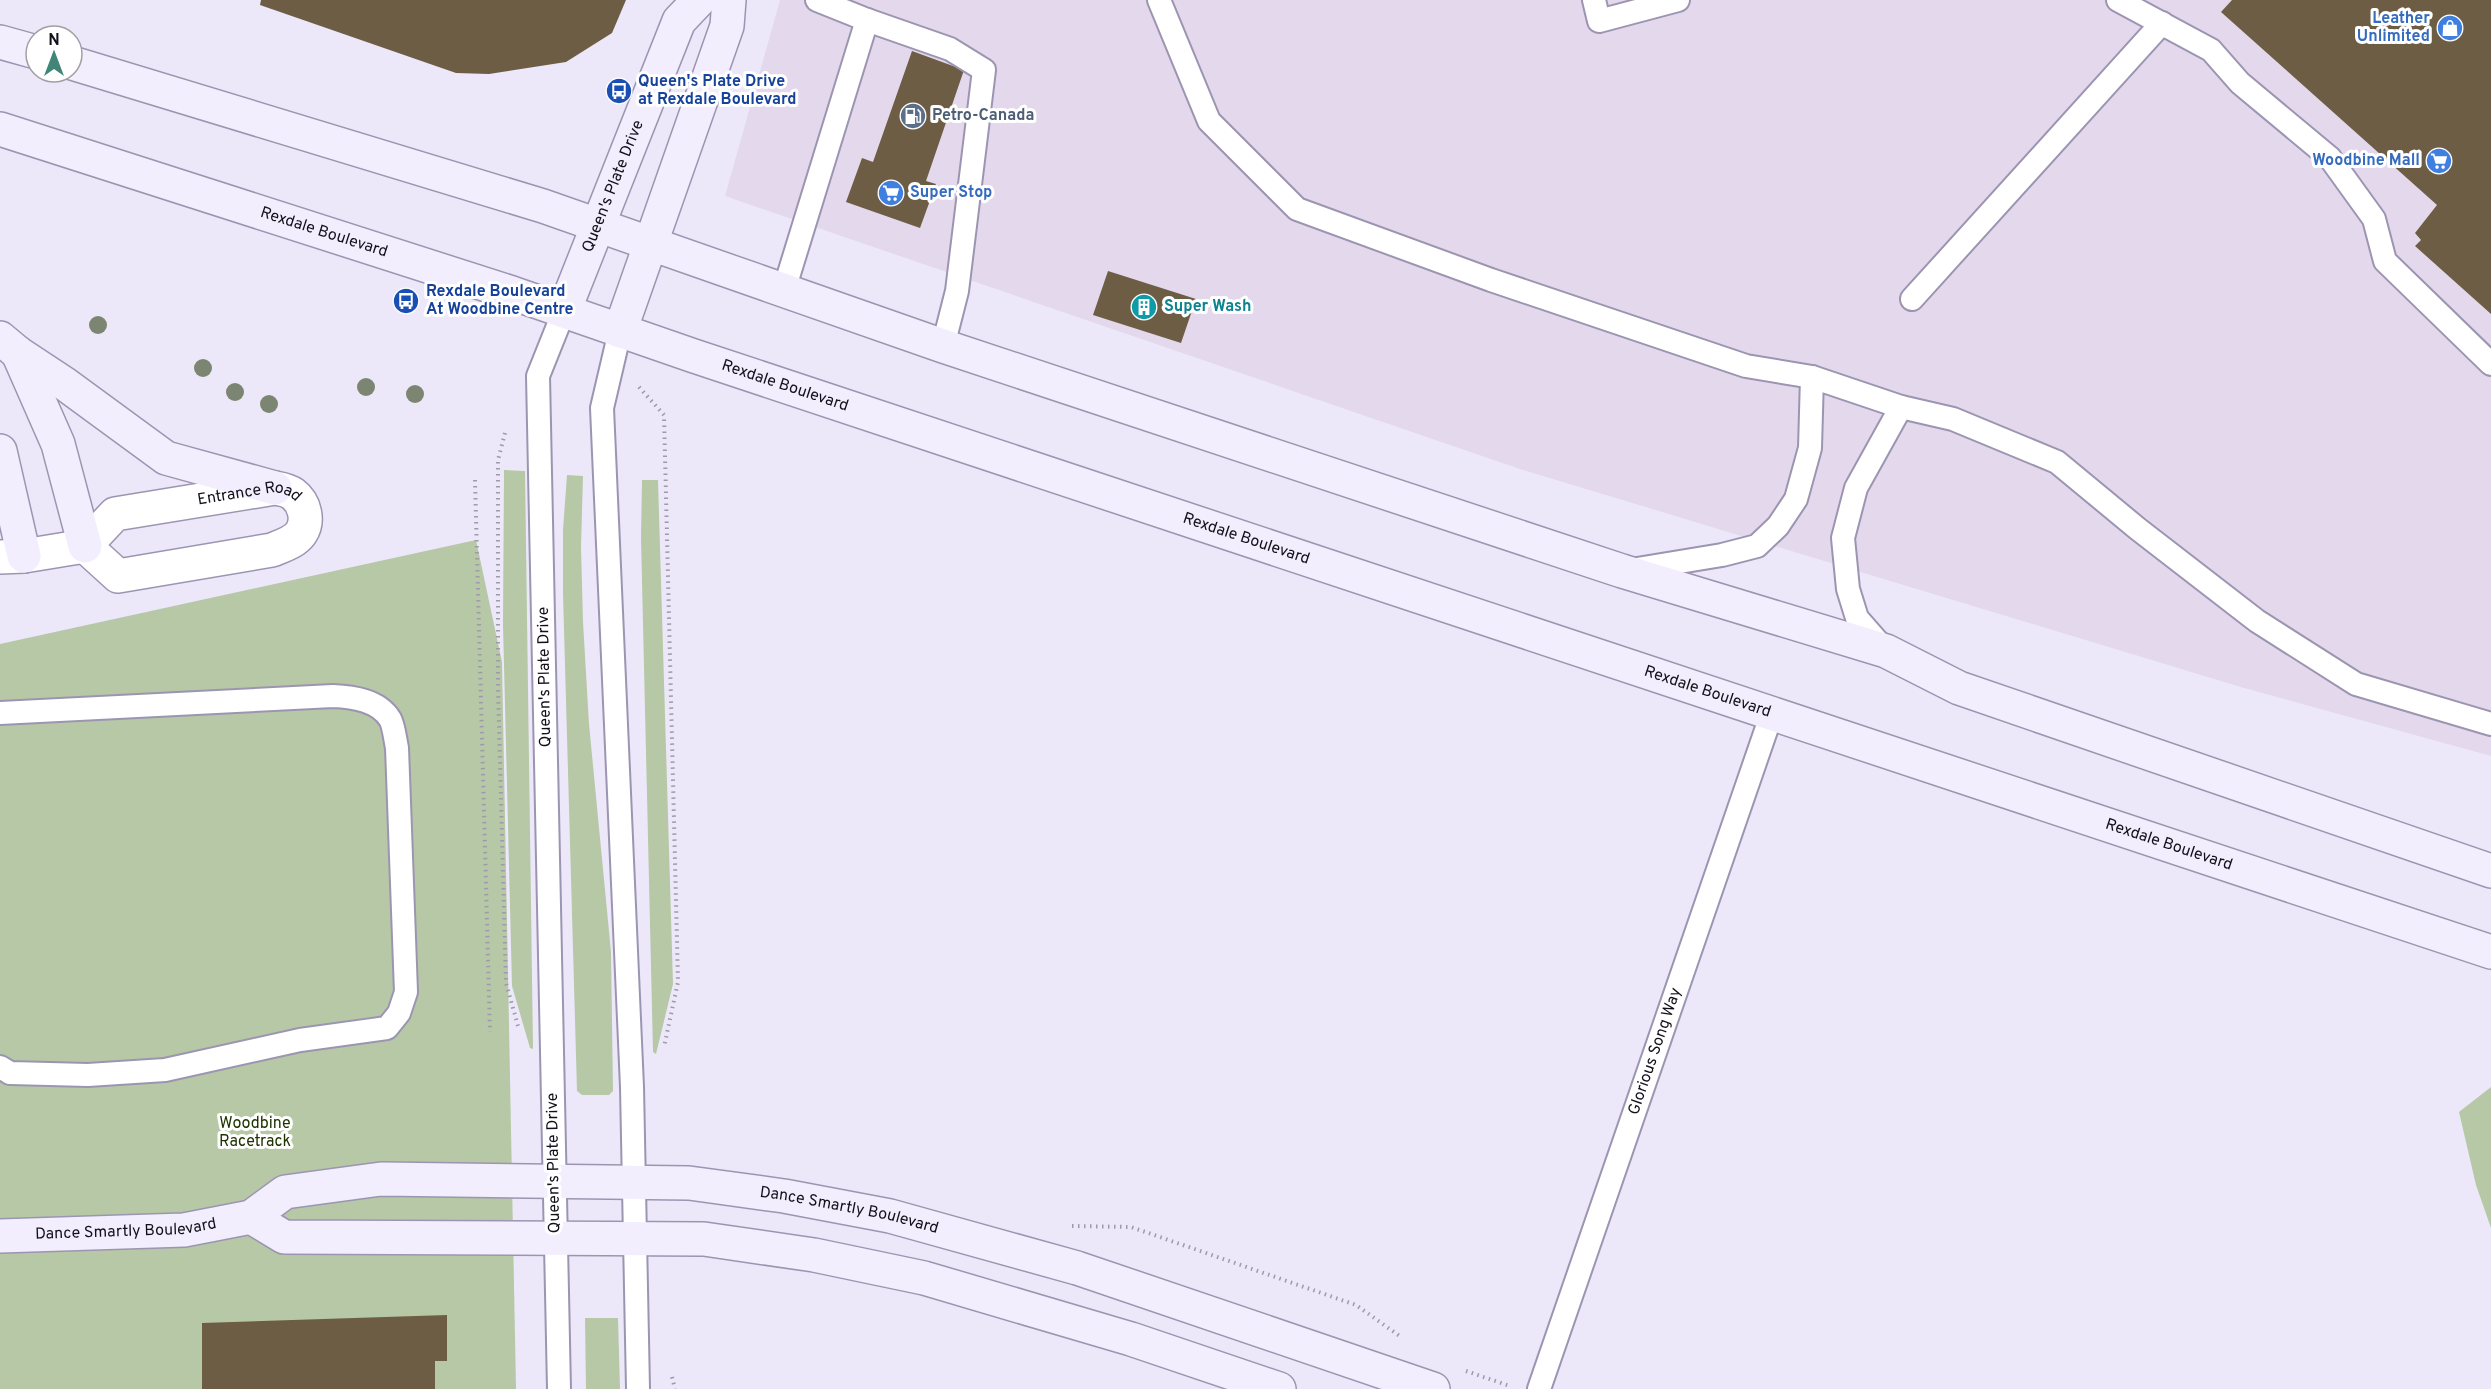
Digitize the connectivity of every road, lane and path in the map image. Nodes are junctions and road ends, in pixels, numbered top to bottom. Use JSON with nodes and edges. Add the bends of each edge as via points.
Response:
{"nodes":[{"id":1,"x":699,"y":0,"type":"edge"},
{"id":2,"x":729,"y":0,"type":"edge"},
{"id":3,"x":817,"y":0,"type":"edge"},
{"id":4,"x":1159,"y":0,"type":"edge"},
{"id":5,"x":1594,"y":0,"type":"edge"},
{"id":6,"x":1678,"y":0,"type":"edge"},
{"id":7,"x":2118,"y":0,"type":"edge"},
{"id":8,"x":867,"y":20,"type":"junction"},
{"id":9,"x":2162,"y":23,"type":"junction"},
{"id":10,"x":0,"y":42,"type":"edge"},
{"id":11,"x":24,"y":49,"type":"edge"},
{"id":12,"x":84,"y":67,"type":"edge"},
{"id":13,"x":0,"y":129,"type":"edge"},
{"id":14,"x":598,"y":226,"type":"junction"},
{"id":15,"x":651,"y":244,"type":"junction"},
{"id":16,"x":784,"y":290,"type":"junction"},
{"id":17,"x":1912,"y":298,"type":"dead end"},
{"id":18,"x":564,"y":311,"type":"junction"},
{"id":19,"x":617,"y":344,"type":"junction"},
{"id":20,"x":9,"y":345,"type":"edge"},
{"id":21,"x":943,"y":345,"type":"junction"},
{"id":22,"x":2491,"y":364,"type":"edge"},
{"id":23,"x":1812,"y":377,"type":"junction"},
{"id":24,"x":1901,"y":407,"type":"junction"},
{"id":25,"x":507,"y":428,"type":"dead end"},
{"id":26,"x":0,"y":452,"type":"edge"},
{"id":27,"x":475,"y":480,"type":"dead end"},
{"id":28,"x":275,"y":488,"type":"junction"},
{"id":29,"x":85,"y":546,"type":"junction"},
{"id":30,"x":12,"y":557,"type":"edge"},
{"id":31,"x":1622,"y":571,"type":"junction"},
{"id":32,"x":1886,"y":651,"type":"junction"},
{"id":33,"x":0,"y":713,"type":"edge"},
{"id":34,"x":1772,"y":713,"type":"junction"},
{"id":35,"x":2491,"y":724,"type":"edge"},
{"id":36,"x":2491,"y":871,"type":"edge"},
{"id":37,"x":2491,"y":952,"type":"edge"},
{"id":38,"x":490,"y":1032,"type":"dead end"},
{"id":39,"x":521,"y":1037,"type":"dead end"},
{"id":40,"x":664,"y":1049,"type":"dead end"},
{"id":41,"x":0,"y":1067,"type":"edge"},
{"id":42,"x":553,"y":1181,"type":"junction"},
{"id":43,"x":633,"y":1183,"type":"junction"},
{"id":44,"x":251,"y":1217,"type":"junction"},
{"id":45,"x":0,"y":1236,"type":"edge"},
{"id":46,"x":555,"y":1239,"type":"junction"},
{"id":47,"x":634,"y":1239,"type":"junction"},
{"id":48,"x":1463,"y":1370,"type":"dead end"},
{"id":49,"x":559,"y":1389,"type":"edge"},
{"id":50,"x":638,"y":1389,"type":"edge"},
{"id":51,"x":1279,"y":1389,"type":"edge"},
{"id":52,"x":1433,"y":1389,"type":"edge"},
{"id":53,"x":1518,"y":1389,"type":"edge"},
{"id":54,"x":1539,"y":1389,"type":"edge"}],
"edges":[{"from":1,"to":14,"type":"main road","name":"Queen's Plate Drive","via":[[679,21]]},
{"from":2,"to":15,"type":"main road","via":[[727,26]]},
{"from":3,"to":8,"type":"lane"},
{"from":4,"to":23,"type":"lane","via":[[1209,121],[1297,209],[1746,366]]},
{"from":5,"to":6,"type":"lane","via":[[1599,21]]},
{"from":7,"to":9,"type":"lane"},
{"from":8,"to":16,"type":"lane"},
{"from":8,"to":21,"type":"lane","via":[[950,49],[984,70],[957,291]]},
{"from":9,"to":17,"type":"lane"},
{"from":9,"to":22,"type":"lane","via":[[2211,50],[2240,83],[2331,158],[2373,219],[2385,261]]},
{"from":10,"to":11,"type":"main road"},
{"from":12,"to":14,"type":"main road"},
{"from":13,"to":18,"type":"main road","name":"Rexdale Boulevard"},
{"from":14,"to":15,"type":"main road"},
{"from":14,"to":18,"type":"main road","name":"Queen's Plate Drive"},
{"from":15,"to":16,"type":"main road"},
{"from":15,"to":19,"type":"main road"},
{"from":16,"to":21,"type":"main road"},
{"from":18,"to":19,"type":"main road","name":"Rexdale Boulevard"},
{"from":18,"to":42,"type":"lane","name":"Queen's Plate Drive","via":[[538,376]]},
{"from":19,"to":34,"type":"main road","name":"Rexdale Boulevard"},
{"from":19,"to":40,"type":"path","via":[[664,415],[678,982]]},
{"from":19,"to":43,"type":"lane","via":[[602,408]]},
{"from":20,"to":28,"type":"main road","via":[[166,458]]},
{"from":20,"to":29,"type":"main road","via":[[58,444]]},
{"from":21,"to":31,"type":"main road"},
{"from":23,"to":24,"type":"lane"},
{"from":23,"to":31,"type":"lane","via":[[1810,448],[1796,499],[1778,526],[1757,546]]},
{"from":24,"to":32,"type":"lane","via":[[1856,488],[1843,538],[1848,589],[1857,618]]},
{"from":24,"to":35,"type":"lane","via":[[1953,418],[2057,462],[2257,621],[2356,684]]},
{"from":25,"to":39,"type":"path","via":[[498,460],[498,687],[506,983]]},
{"from":26,"to":30,"type":"main road"},
{"from":27,"to":38,"type":"path"},
{"from":28,"to":29,"type":"street","name":"Entrance Road","via":[[115,514]]},
{"from":28,"to":29,"type":"street","name":"Entrance Road","via":[[293,494],[304,507],[305,521],[301,533],[272,550],[118,576]]},
{"from":29,"to":30,"type":"street"},
{"from":31,"to":32,"type":"main road"},
{"from":32,"to":36,"type":"main road","via":[[1959,688]]},
{"from":33,"to":41,"type":"lane","via":[[333,696],[357,698],[377,707],[391,720],[397,748],[406,992],[399,1012],[387,1028],[300,1040],[165,1070],[88,1075],[9,1072]]},
{"from":34,"to":37,"type":"main road","name":"Rexdale Boulevard"},
{"from":34,"to":54,"type":"lane","name":"Glorious Song Way"},
{"from":42,"to":43,"type":"main road","name":"Dance Smartly Boulevard"},
{"from":42,"to":44,"type":"main road","name":"Dance Smartly Boulevard","via":[[381,1179],[285,1192]]},
{"from":42,"to":46,"type":"lane","name":"Queen's Plate Drive"},
{"from":43,"to":47,"type":"lane"},
{"from":43,"to":52,"type":"main road","name":"Dance Smartly Boulevard","via":[[689,1183],[890,1216],[1077,1268]]},
{"from":44,"to":45,"type":"main road","name":"Dance Smartly Boulevard","via":[[184,1230]]},
{"from":44,"to":46,"type":"main road","via":[[284,1237]]},
{"from":46,"to":47,"type":"main road"},
{"from":46,"to":49,"type":"lane","name":"Queen's Plate Drive"},
{"from":47,"to":50,"type":"lane"},
{"from":47,"to":51,"type":"main road","via":[[713,1240],[814,1255],[924,1278],[1131,1339]]},
{"from":48,"to":53,"type":"path"}]}
